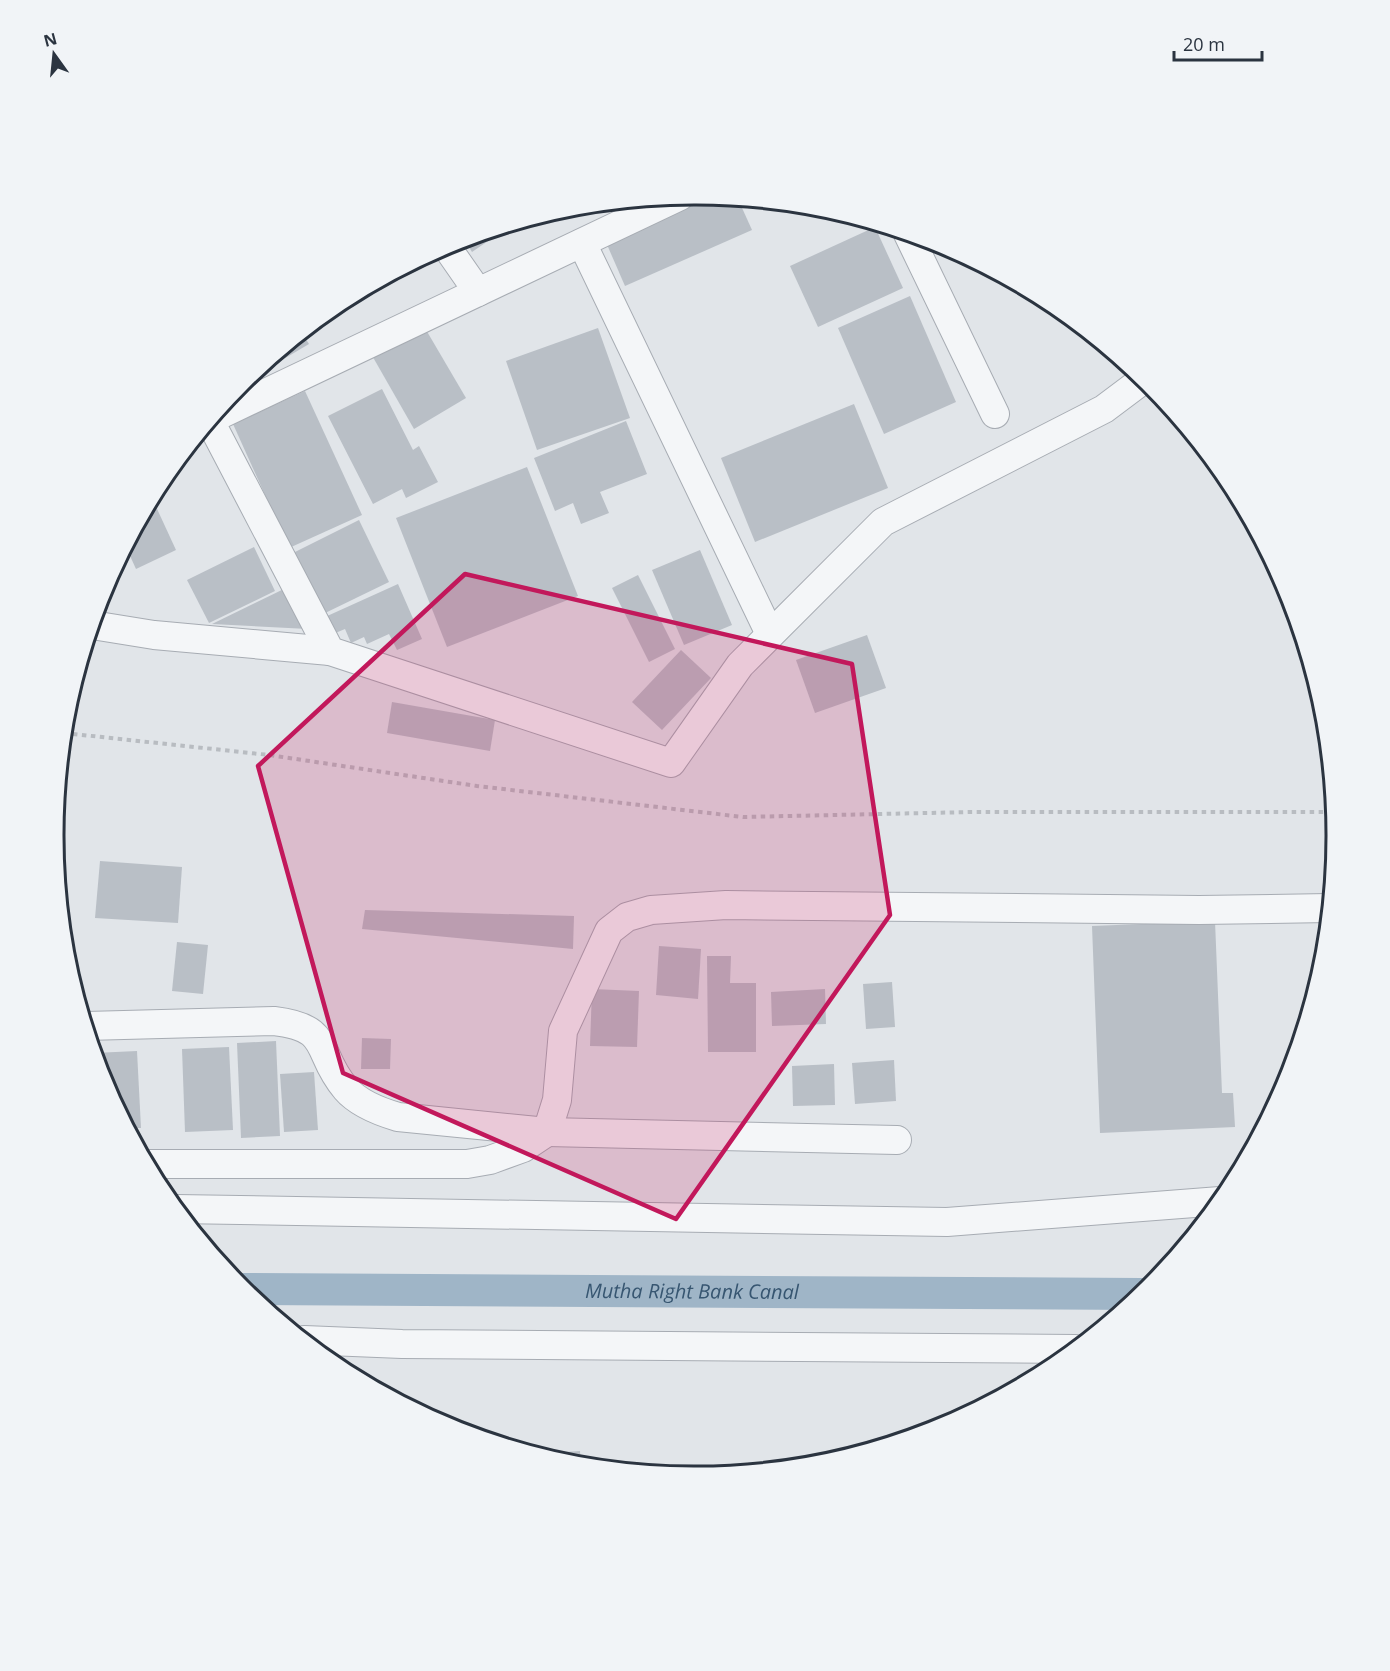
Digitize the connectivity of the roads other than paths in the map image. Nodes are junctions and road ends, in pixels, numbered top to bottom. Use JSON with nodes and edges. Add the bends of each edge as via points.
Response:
{"nodes":[{"id":1,"x":659,"y":206,"type":"edge"},
{"id":2,"x":582,"y":243,"type":"junction"},
{"id":3,"x":913,"y":244,"type":"edge"},
{"id":4,"x":452,"y":254,"type":"edge"},
{"id":5,"x":478,"y":292,"type":"junction"},
{"id":6,"x":1136,"y":385,"type":"edge"},
{"id":7,"x":230,"y":411,"type":"edge"},
{"id":8,"x":995,"y":414,"type":"dead end"},
{"id":9,"x":214,"y":428,"type":"edge"},
{"id":10,"x":100,"y":627,"type":"edge"},
{"id":11,"x":770,"y":634,"type":"junction"},
{"id":12,"x":330,"y":651,"type":"junction"},
{"id":13,"x":1321,"y":908,"type":"edge"},
{"id":14,"x":94,"y":1026,"type":"edge"},
{"id":15,"x":547,"y":1132,"type":"junction"},
{"id":16,"x":897,"y":1140,"type":"dead end"},
{"id":17,"x":157,"y":1164,"type":"edge"},
{"id":18,"x":1207,"y":1202,"type":"edge"},
{"id":19,"x":188,"y":1209,"type":"edge"},
{"id":20,"x":317,"y":1341,"type":"edge"},
{"id":21,"x":1061,"y":1349,"type":"edge"}],
"edges":[{"from":1,"to":2,"type":"street"},
{"from":2,"to":5,"type":"street"},
{"from":2,"to":11,"type":"street"},
{"from":3,"to":8,"type":"street"},
{"from":4,"to":5,"type":"street"},
{"from":5,"to":7,"type":"street"},
{"from":6,"to":11,"type":"street","via":[[1104,409],[883,522]]},
{"from":9,"to":12,"type":"street"},
{"from":10,"to":12,"type":"street"},
{"from":11,"to":12,"type":"street","via":[[740,665],[672,763]]},
{"from":13,"to":15,"type":"street","via":[[726,905],[651,910],[627,917],[609,931],[563,1031],[557,1100]]},
{"from":14,"to":15,"type":"street","via":[[274,1021],[297,1024],[312,1031],[346,1089],[383,1112],[398,1117]]},
{"from":15,"to":16,"type":"street"},
{"from":15,"to":17,"type":"street","via":[[524,1149],[467,1164]]},
{"from":18,"to":19,"type":"street","via":[[947,1222]]},
{"from":20,"to":21,"type":"street"}]}
